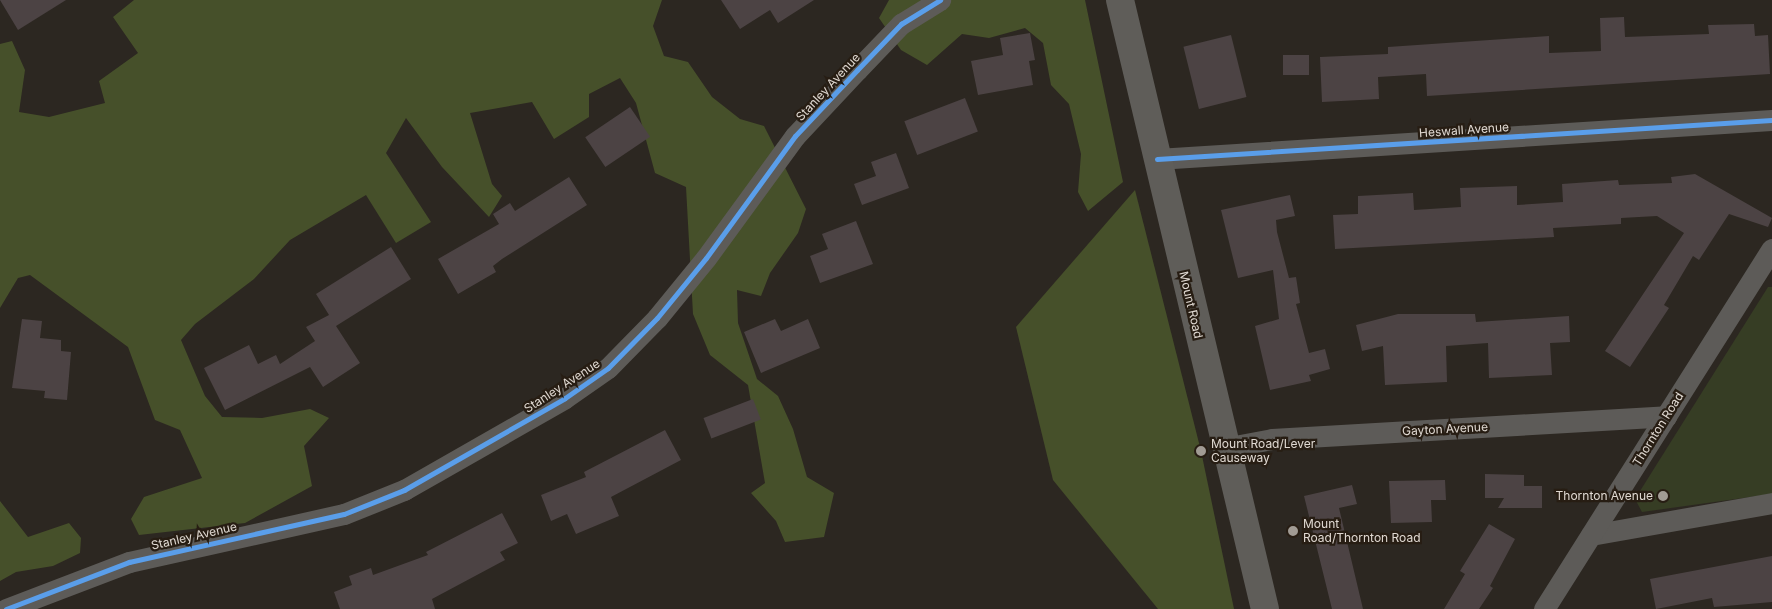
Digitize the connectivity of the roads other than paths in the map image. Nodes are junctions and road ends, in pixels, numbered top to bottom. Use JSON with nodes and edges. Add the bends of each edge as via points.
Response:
{"nodes":[{"id":1,"x":940,"y":0,"type":"edge"},
{"id":2,"x":1120,"y":0,"type":"edge"},
{"id":3,"x":1772,"y":120,"type":"edge"},
{"id":4,"x":1157,"y":159,"type":"junction"},
{"id":5,"x":1772,"y":249,"type":"edge"},
{"id":6,"x":1666,"y":416,"type":"junction"},
{"id":7,"x":1224,"y":448,"type":"junction"},
{"id":8,"x":1772,"y":503,"type":"edge"},
{"id":9,"x":1591,"y":535,"type":"junction"},
{"id":10,"x":6,"y":609,"type":"edge"},
{"id":11,"x":1265,"y":609,"type":"edge"},
{"id":12,"x":1544,"y":609,"type":"edge"}],
"edges":[{"from":1,"to":10,"type":"street","name":"Stanley Avenue","via":[[901,24],[795,136],[706,258],[657,318],[608,368],[565,398],[404,490],[344,514],[129,562]]},
{"from":2,"to":4,"type":"main road","name":"Mount Road"},
{"from":3,"to":4,"type":"street","name":"Heswall Avenue"},
{"from":4,"to":7,"type":"main road","name":"Mount Road"},
{"from":5,"to":6,"type":"street","name":"Thornton Road"},
{"from":6,"to":7,"type":"street","name":"Gayton Avenue","via":[[1272,439]]},
{"from":6,"to":9,"type":"street","name":"Thornton Road"},
{"from":7,"to":11,"type":"main road","name":"Mount Road"},
{"from":8,"to":9,"type":"street"},
{"from":9,"to":12,"type":"street","name":"Thornton Road"}]}
